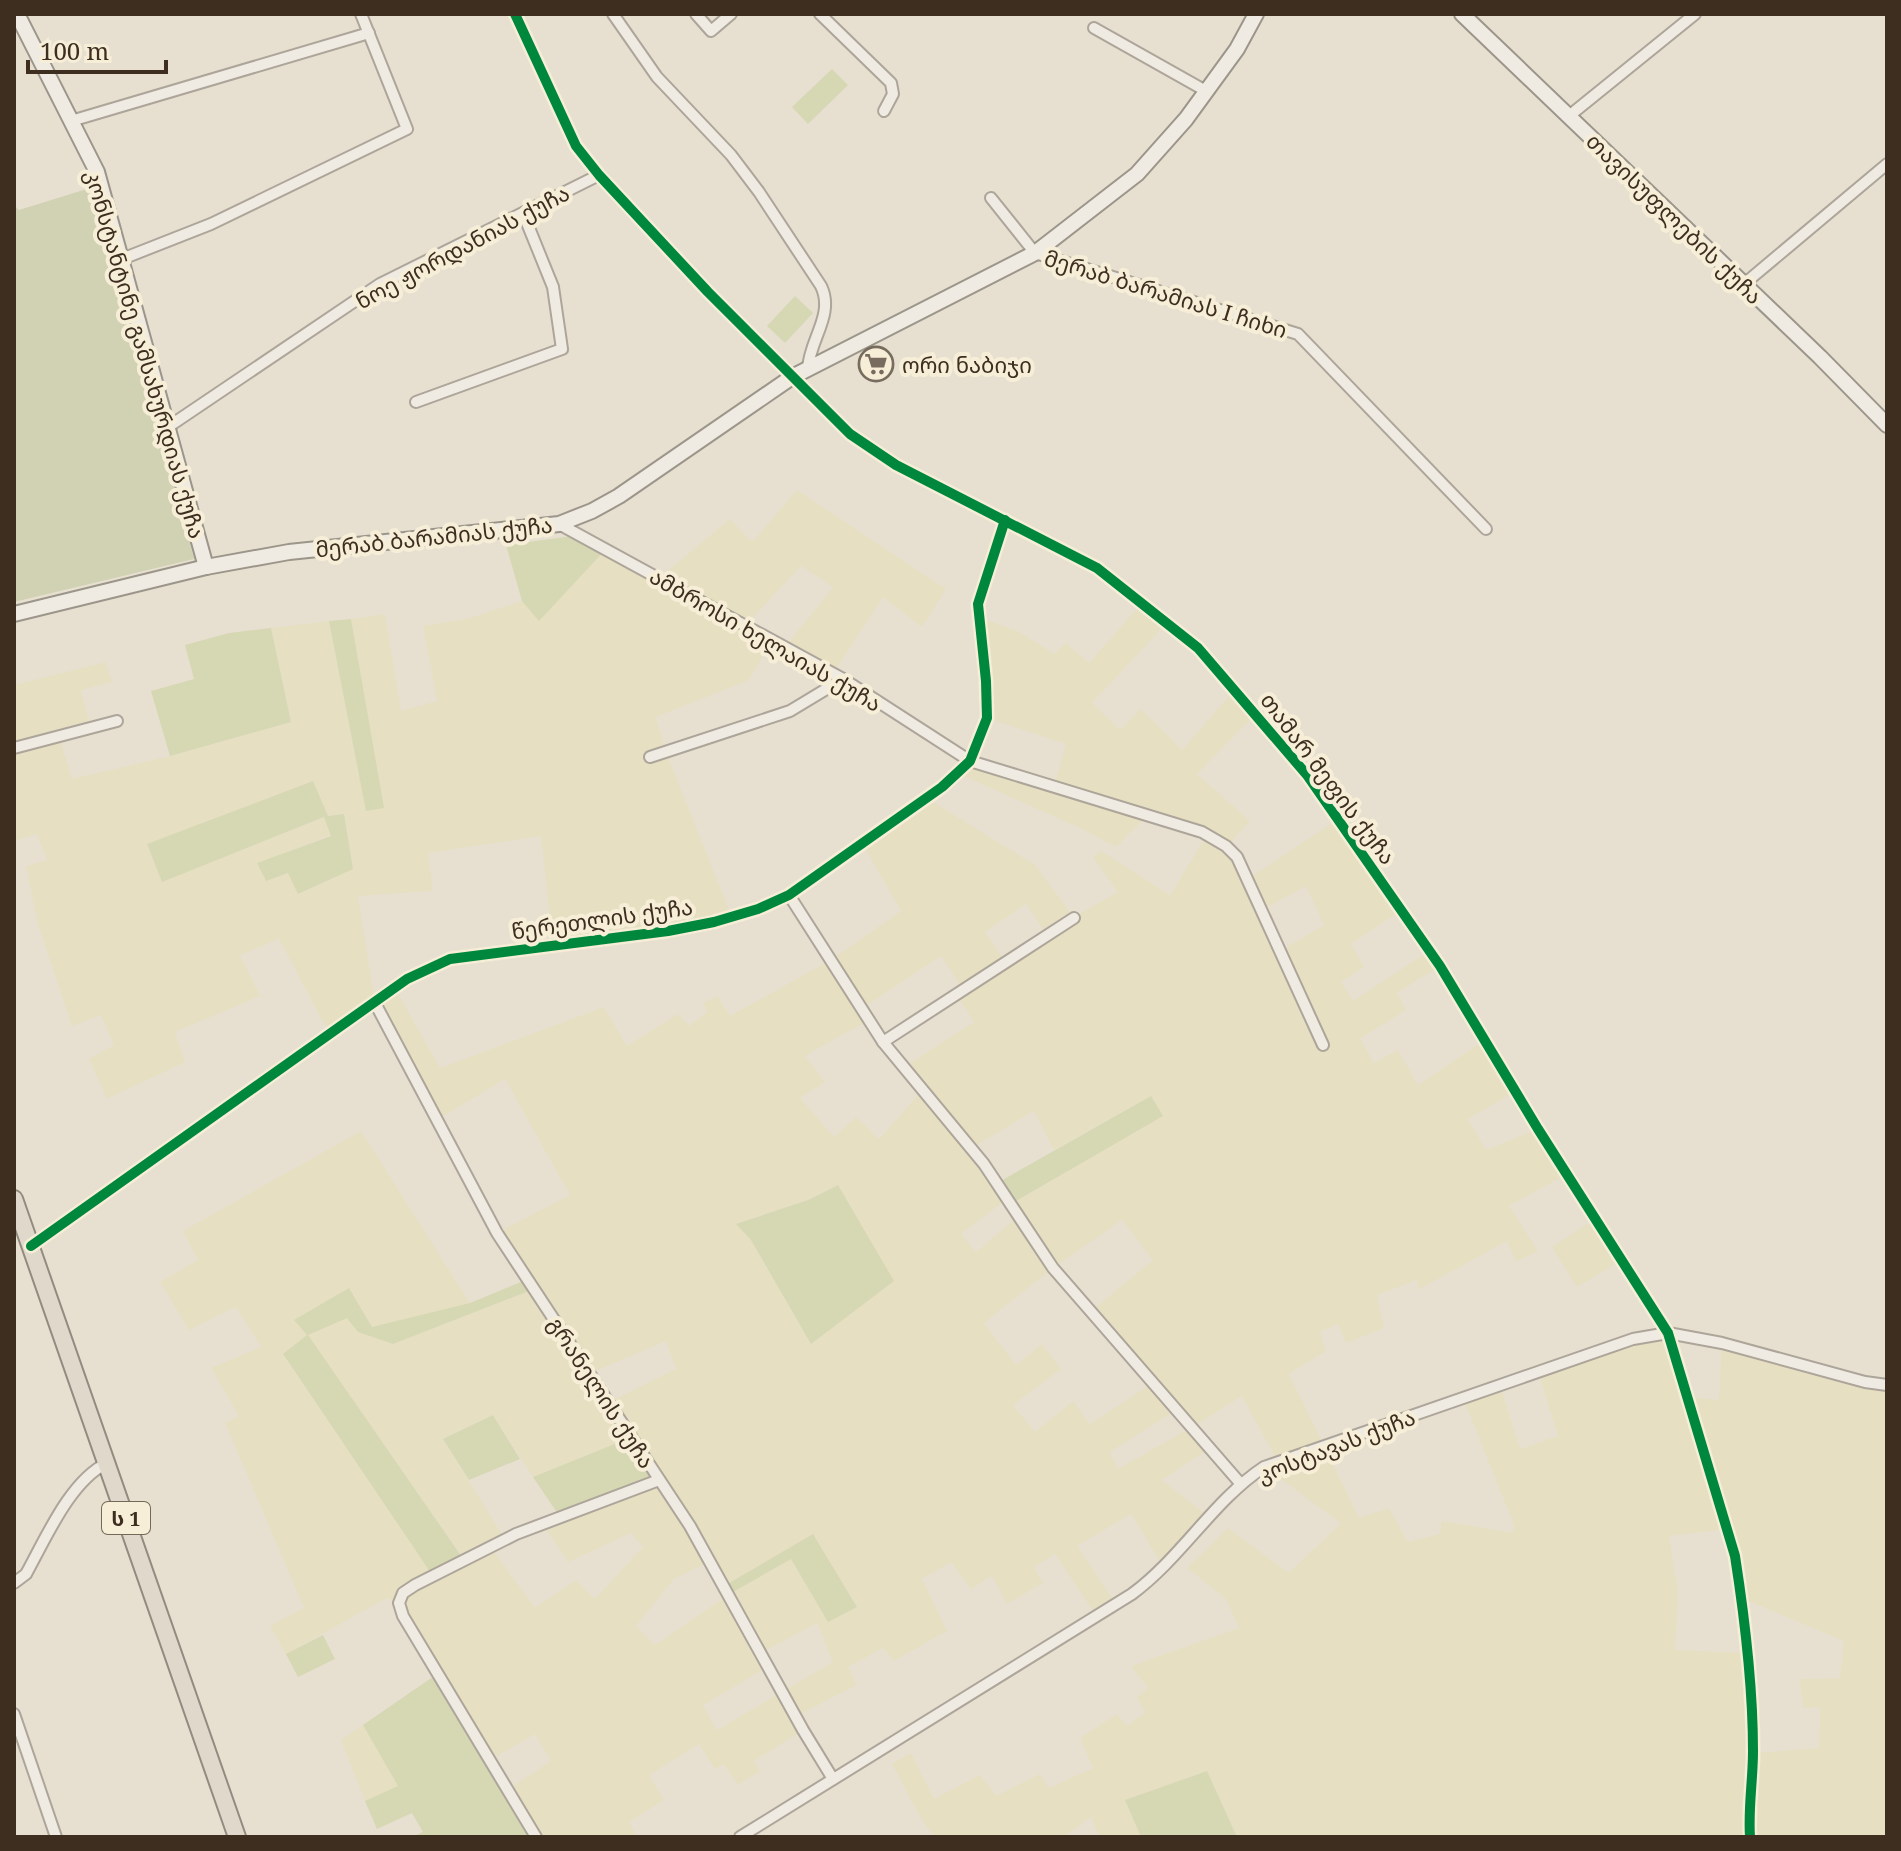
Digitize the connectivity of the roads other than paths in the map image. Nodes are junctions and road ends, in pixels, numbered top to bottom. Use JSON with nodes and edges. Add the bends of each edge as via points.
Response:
{"nodes":[{"id":1,"x":361,"y":14,"type":"edge"},
{"id":2,"x":515,"y":14,"type":"edge"},
{"id":3,"x":613,"y":14,"type":"edge"},
{"id":4,"x":696,"y":14,"type":"edge"},
{"id":5,"x":731,"y":14,"type":"edge"},
{"id":6,"x":820,"y":14,"type":"edge"},
{"id":7,"x":1256,"y":14,"type":"edge"},
{"id":8,"x":1462,"y":14,"type":"edge"},
{"id":9,"x":1695,"y":14,"type":"edge"},
{"id":10,"x":17,"y":20,"type":"edge"},
{"id":11,"x":1094,"y":28,"type":"dead end"},
{"id":12,"x":369,"y":33,"type":"junction"},
{"id":13,"x":1206,"y":91,"type":"junction"},
{"id":14,"x":884,"y":111,"type":"dead end"},
{"id":15,"x":1569,"y":116,"type":"junction"},
{"id":16,"x":71,"y":121,"type":"junction"},
{"id":17,"x":1887,"y":164,"type":"edge"},
{"id":18,"x":599,"y":175,"type":"junction"},
{"id":19,"x":991,"y":198,"type":"dead end"},
{"id":20,"x":523,"y":213,"type":"junction"},
{"id":21,"x":1035,"y":253,"type":"junction"},
{"id":22,"x":122,"y":259,"type":"junction"},
{"id":23,"x":1744,"y":284,"type":"junction"},
{"id":24,"x":808,"y":369,"type":"junction"},
{"id":25,"x":794,"y":378,"type":"junction"},
{"id":26,"x":416,"y":402,"type":"dead end"},
{"id":27,"x":1887,"y":425,"type":"edge"},
{"id":28,"x":168,"y":427,"type":"junction"},
{"id":29,"x":1005,"y":520,"type":"junction"},
{"id":30,"x":559,"y":524,"type":"junction"},
{"id":31,"x":1486,"y":529,"type":"dead end"},
{"id":32,"x":206,"y":567,"type":"junction"},
{"id":33,"x":14,"y":614,"type":"edge"},
{"id":34,"x":843,"y":679,"type":"junction"},
{"id":35,"x":117,"y":721,"type":"dead end"},
{"id":36,"x":14,"y":748,"type":"edge"},
{"id":37,"x":650,"y":757,"type":"dead end"},
{"id":38,"x":970,"y":761,"type":"junction"},
{"id":39,"x":789,"y":895,"type":"junction"},
{"id":40,"x":1074,"y":918,"type":"dead end"},
{"id":41,"x":375,"y":1003,"type":"junction"},
{"id":42,"x":883,"y":1042,"type":"junction"},
{"id":43,"x":1323,"y":1045,"type":"dead end"},
{"id":44,"x":14,"y":1199,"type":"edge"},
{"id":45,"x":31,"y":1246,"type":"junction"},
{"id":46,"x":1668,"y":1333,"type":"junction"},
{"id":47,"x":1887,"y":1385,"type":"edge"},
{"id":48,"x":107,"y":1463,"type":"junction"},
{"id":49,"x":659,"y":1480,"type":"junction"},
{"id":50,"x":1240,"y":1483,"type":"junction"},
{"id":51,"x":14,"y":1583,"type":"edge"},
{"id":52,"x":14,"y":1714,"type":"edge"},
{"id":53,"x":833,"y":1779,"type":"junction"},
{"id":54,"x":56,"y":1837,"type":"edge"},
{"id":55,"x":237,"y":1837,"type":"edge"},
{"id":56,"x":536,"y":1837,"type":"edge"},
{"id":57,"x":740,"y":1837,"type":"edge"},
{"id":58,"x":1750,"y":1837,"type":"edge"}],
"edges":[{"from":1,"to":12,"type":"street"},
{"from":2,"to":18,"type":"street","name":"თამარ მეფის ქუჩა","via":[[576,146]]},
{"from":3,"to":24,"type":"street","via":[[657,77],[731,155],[821,286],[826,310],[809,352]]},
{"from":4,"to":5,"type":"street","via":[[711,31]]},
{"from":6,"to":14,"type":"street","via":[[891,83],[893,94]]},
{"from":7,"to":13,"type":"main road","name":"მერაბ ბარამიას ქუჩა"},
{"from":8,"to":15,"type":"main road","name":"თავისუფლების ქუჩა"},
{"from":9,"to":15,"type":"street"},
{"from":10,"to":16,"type":"main road","name":"კონსტანტინე გამსახურდიას ქუჩა"},
{"from":11,"to":13,"type":"street"},
{"from":12,"to":16,"type":"street"},
{"from":12,"to":22,"type":"street","via":[[407,129],[211,224]]},
{"from":13,"to":21,"type":"main road","name":"მერაბ ბარამიას ქუჩა","via":[[1137,174]]},
{"from":15,"to":23,"type":"main road","name":"თავისუფლების ქუჩა"},
{"from":16,"to":22,"type":"main road","name":"კონსტანტინე გამსახურდიას ქუჩა","via":[[97,172]]},
{"from":17,"to":23,"type":"street"},
{"from":18,"to":20,"type":"street","name":"ნოე ჟორდანიას ქუჩა"},
{"from":18,"to":25,"type":"street","name":"თამარ მეფის ქუჩა"},
{"from":19,"to":21,"type":"street"},
{"from":20,"to":26,"type":"street","via":[[553,287],[562,349]]},
{"from":20,"to":28,"type":"street","name":"ნოე ჟორდანიას ქუჩა","via":[[380,284]]},
{"from":21,"to":24,"type":"main road","name":"მერაბ ბარამიას ქუჩა"},
{"from":21,"to":31,"type":"street","name":"მერაბ ბარამიას I ჩიხი","via":[[1298,334]]},
{"from":22,"to":28,"type":"main road","name":"კონსტანტინე გამსახურდიას ქუჩა"},
{"from":23,"to":27,"type":"main road","name":"თავისუფლების ქუჩა"},
{"from":24,"to":25,"type":"main road","name":"მერაბ ბარამიას ქუჩა"},
{"from":25,"to":29,"type":"street","name":"თამარ მეფის ქუჩა","via":[[873,450]]},
{"from":25,"to":30,"type":"main road","name":"მერაბ ბარამიას ქუჩა","via":[[619,496]]},
{"from":28,"to":32,"type":"main road","name":"კონსტანტინე გამსახურდიას ქუჩა"},
{"from":29,"to":38,"type":"street","name":"წერეთლის ქუჩა","via":[[978,604],[987,718]]},
{"from":29,"to":46,"type":"street","name":"თამარ მეფის ქუჩა","via":[[1097,568],[1198,648],[1287,750],[1440,966]]},
{"from":30,"to":32,"type":"main road","name":"მერაბ ბარამიას ქუჩა","via":[[289,552]]},
{"from":30,"to":34,"type":"street","name":"ამბროსი ხელაიას ქუჩა"},
{"from":32,"to":33,"type":"main road","name":"მერაბ ბარამიას ქუჩა"},
{"from":34,"to":37,"type":"street","via":[[790,711]]},
{"from":34,"to":38,"type":"street","name":"ამბროსი ხელაიას ქუჩა"},
{"from":35,"to":36,"type":"street"},
{"from":38,"to":39,"type":"street","name":"წერეთლის ქუჩა","via":[[942,787]]},
{"from":38,"to":43,"type":"street","name":"ამბროსი ხელაიას ქუჩა","via":[[1202,832],[1226,846],[1237,857]]},
{"from":39,"to":41,"type":"street","name":"წერეთლის ქუჩა","via":[[758,909],[668,931],[450,959],[407,979]]},
{"from":39,"to":42,"type":"street"},
{"from":40,"to":42,"type":"street"},
{"from":41,"to":45,"type":"street","name":"წერეთლის ქუჩა"},
{"from":41,"to":49,"type":"street","name":"გრანელის ქუჩა","via":[[497,1233]]},
{"from":42,"to":50,"type":"street","via":[[984,1164],[1053,1268]]},
{"from":44,"to":45,"type":"highway","number":"ს 1"},
{"from":45,"to":48,"type":"highway","number":"ს 1"},
{"from":46,"to":47,"type":"street","name":"კოსტავას ქუჩა"},
{"from":46,"to":50,"type":"street","name":"კოსტავას ქუჩა","via":[[1633,1339],[1264,1467]]},
{"from":46,"to":58,"type":"street","name":"თამარ მეფის ქუჩა","via":[[1735,1556],[1748,1653]]},
{"from":48,"to":51,"type":"street","via":[[94,1469],[74,1492],[26,1574]]},
{"from":48,"to":55,"type":"highway","number":"ს 1"},
{"from":49,"to":53,"type":"street","name":"გრანელის ქუჩა"},
{"from":49,"to":56,"type":"street","via":[[516,1534],[415,1585],[399,1603]]},
{"from":50,"to":53,"type":"street","name":"კოსტავას ქუჩა","via":[[1164,1568],[1132,1594]]},
{"from":52,"to":54,"type":"street"},
{"from":53,"to":57,"type":"street","name":"კოსტავას ქუჩა"}]}
